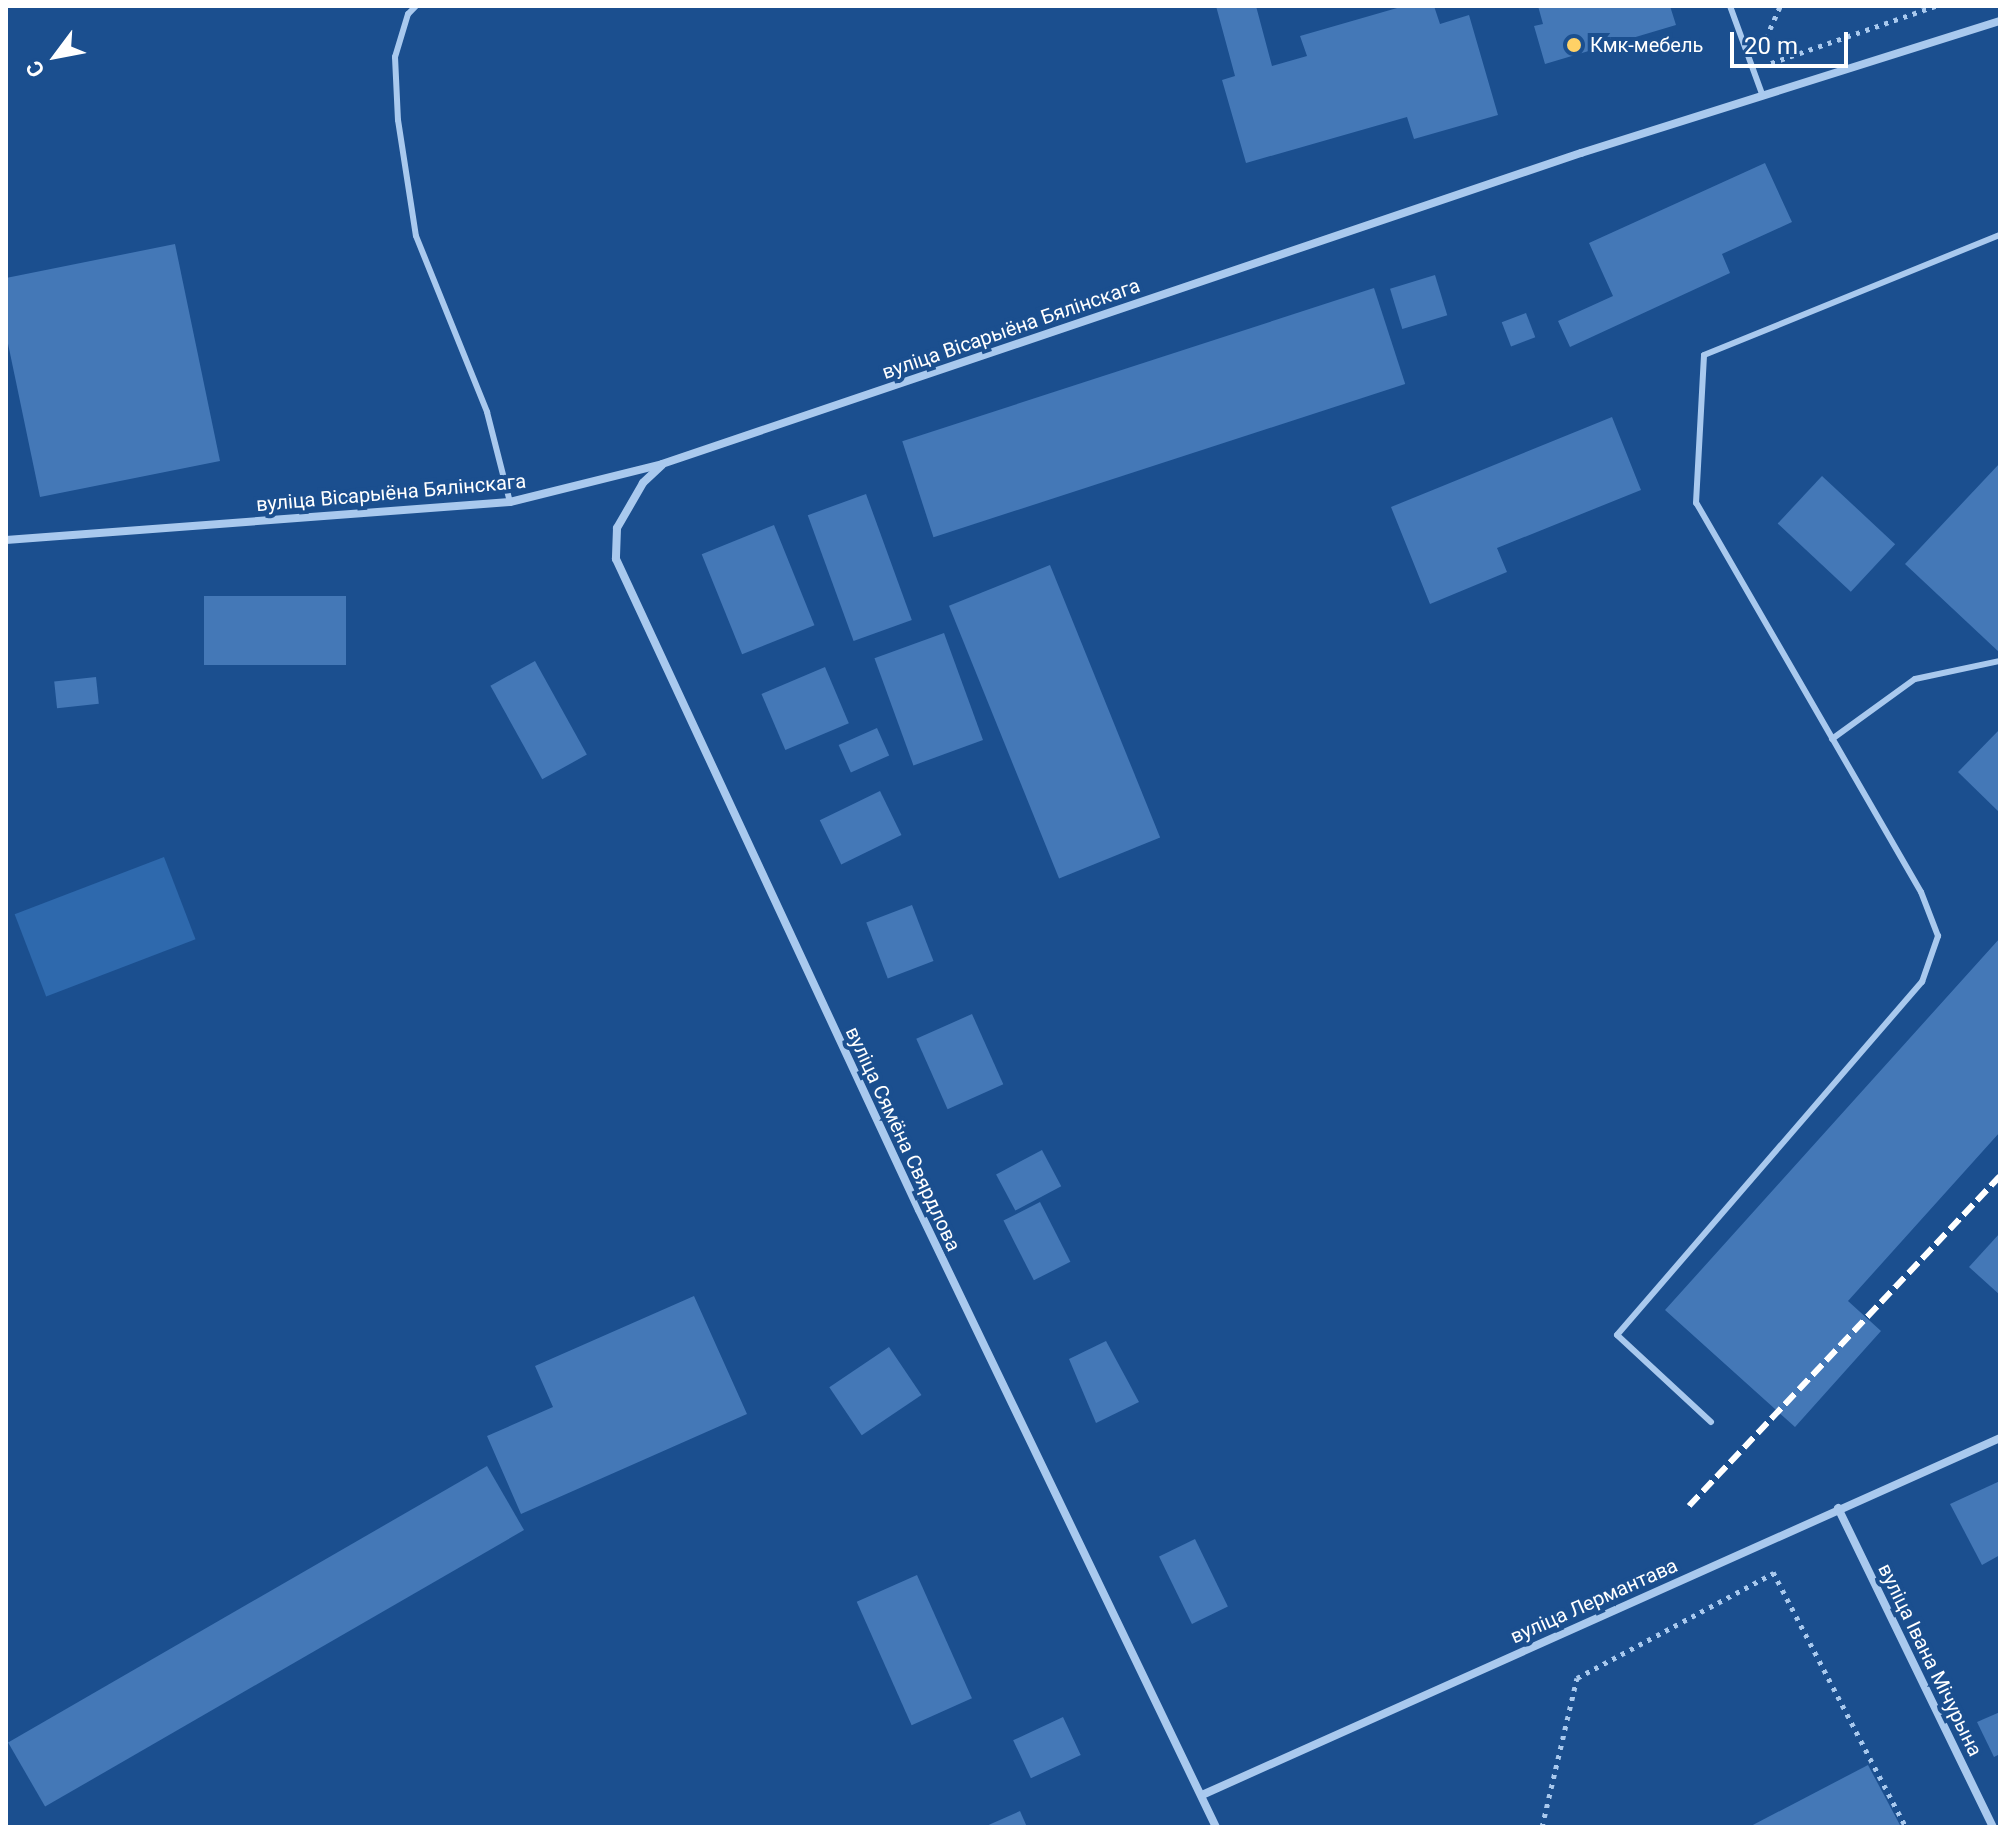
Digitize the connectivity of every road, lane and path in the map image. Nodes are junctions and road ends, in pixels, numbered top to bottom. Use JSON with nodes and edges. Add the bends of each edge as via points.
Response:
{"nodes":[{"id":1,"x":416,"y":6,"type":"edge"},
{"id":2,"x":1730,"y":6,"type":"edge"},
{"id":3,"x":1780,"y":6,"type":"edge"},
{"id":4,"x":1936,"y":6,"type":"edge"},
{"id":5,"x":2000,"y":21,"type":"edge"},
{"id":6,"x":1752,"y":69,"type":"junction"},
{"id":7,"x":1762,"y":94,"type":"junction"},
{"id":8,"x":2000,"y":235,"type":"edge"},
{"id":9,"x":662,"y":464,"type":"junction"},
{"id":10,"x":510,"y":502,"type":"junction"},
{"id":11,"x":6,"y":540,"type":"edge"},
{"id":12,"x":2000,"y":661,"type":"edge"},
{"id":13,"x":1832,"y":739,"type":"junction"},
{"id":14,"x":1711,"y":1422,"type":"dead end"},
{"id":15,"x":2000,"y":1438,"type":"edge"},
{"id":16,"x":1838,"y":1508,"type":"junction"},
{"id":17,"x":1759,"y":1544,"type":"junction"},
{"id":18,"x":1774,"y":1573,"type":"junction"},
{"id":19,"x":1202,"y":1795,"type":"junction"},
{"id":20,"x":1216,"y":1827,"type":"edge"},
{"id":21,"x":1542,"y":1827,"type":"edge"},
{"id":22,"x":1906,"y":1827,"type":"edge"},
{"id":23,"x":1993,"y":1827,"type":"edge"}],
"edges":[{"from":1,"to":10,"type":"lane","via":[[408,14],[395,57],[398,120],[416,236],[487,412]]},
{"from":2,"to":6,"type":"lane"},
{"from":3,"to":6,"type":"path"},
{"from":4,"to":6,"type":"path"},
{"from":5,"to":7,"type":"street","name":"вуліца Вісарыёна Бялінскага"},
{"from":6,"to":7,"type":"lane"},
{"from":7,"to":9,"type":"street","name":"вуліца Вісарыёна Бялінскага"},
{"from":8,"to":13,"type":"lane","via":[[1704,355],[1696,503]]},
{"from":9,"to":10,"type":"street","name":"вуліца Вісарыёна Бялінскага"},
{"from":9,"to":19,"type":"street","name":"вуліца Сямёна Свярдлова","via":[[643,483],[617,528],[616,559],[912,1196]]},
{"from":10,"to":11,"type":"street","name":"вуліца Вісарыёна Бялінскага"},
{"from":12,"to":13,"type":"lane","via":[[1915,679]]},
{"from":13,"to":14,"type":"lane","via":[[1921,892],[1938,936],[1922,982],[1617,1335]]},
{"from":15,"to":16,"type":"street","name":"вуліца Лермантава"},
{"from":16,"to":17,"type":"street","name":"вуліца Лермантава"},
{"from":16,"to":23,"type":"street","name":"вуліца Івана Мічурына"},
{"from":17,"to":18,"type":"path"},
{"from":17,"to":19,"type":"street","name":"вуліца Лермантава"},
{"from":18,"to":21,"type":"path","via":[[1577,1678]]},
{"from":18,"to":22,"type":"path"},
{"from":19,"to":20,"type":"street","name":"вуліца Сямёна Свярдлова"}]}
